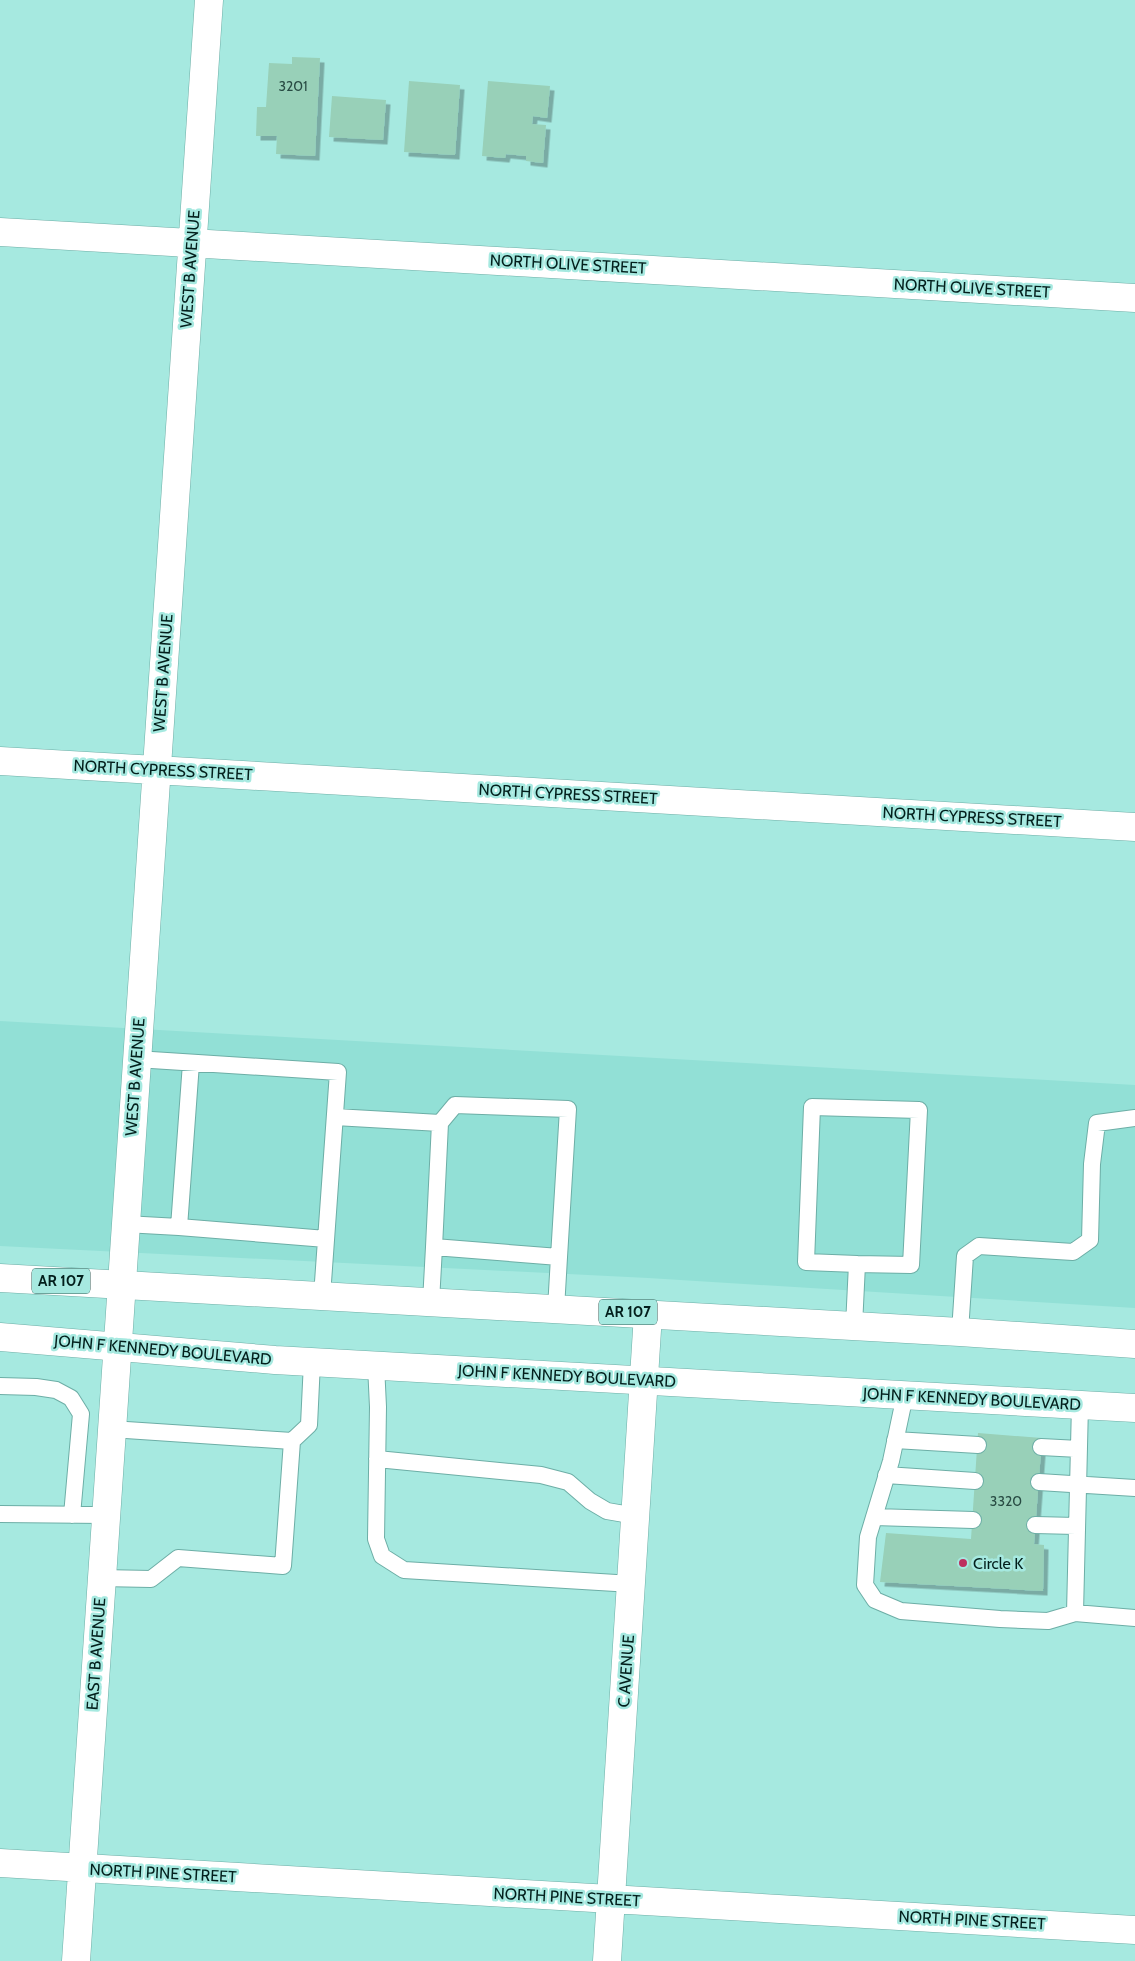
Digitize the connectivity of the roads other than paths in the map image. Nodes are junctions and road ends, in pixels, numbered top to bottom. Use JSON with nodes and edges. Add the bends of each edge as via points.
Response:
{"nodes":[{"id":1,"x":209,"y":0,"type":"edge"},
{"id":2,"x":0,"y":232,"type":"edge"},
{"id":3,"x":192,"y":242,"type":"junction"},
{"id":4,"x":1135,"y":298,"type":"edge"},
{"id":5,"x":0,"y":760,"type":"edge"},
{"id":6,"x":156,"y":770,"type":"junction"},
{"id":7,"x":1135,"y":827,"type":"edge"},
{"id":8,"x":136,"y":1059,"type":"junction"},
{"id":9,"x":191,"y":1063,"type":"junction"},
{"id":10,"x":335,"y":1117,"type":"junction"},
{"id":11,"x":1135,"y":1118,"type":"edge"},
{"id":12,"x":440,"y":1123,"type":"junction"},
{"id":13,"x":125,"y":1224,"type":"junction"},
{"id":14,"x":179,"y":1228,"type":"junction"},
{"id":15,"x":326,"y":1239,"type":"junction"},
{"id":16,"x":434,"y":1247,"type":"junction"},
{"id":17,"x":559,"y":1257,"type":"junction"},
{"id":18,"x":857,"y":1264,"type":"junction"},
{"id":19,"x":0,"y":1278,"type":"edge"},
{"id":20,"x":121,"y":1285,"type":"junction"},
{"id":21,"x":322,"y":1296,"type":"junction"},
{"id":22,"x":431,"y":1302,"type":"junction"},
{"id":23,"x":556,"y":1309,"type":"junction"},
{"id":24,"x":648,"y":1314,"type":"junction"},
{"id":25,"x":854,"y":1326,"type":"junction"},
{"id":26,"x":960,"y":1332,"type":"junction"},
{"id":27,"x":0,"y":1337,"type":"edge"},
{"id":28,"x":1135,"y":1344,"type":"edge"},
{"id":29,"x":116,"y":1347,"type":"junction"},
{"id":30,"x":312,"y":1362,"type":"junction"},
{"id":31,"x":376,"y":1365,"type":"junction"},
{"id":32,"x":645,"y":1380,"type":"junction"},
{"id":33,"x":0,"y":1386,"type":"edge"},
{"id":34,"x":905,"y":1395,"type":"junction"},
{"id":35,"x":1080,"y":1405,"type":"junction"},
{"id":36,"x":1135,"y":1408,"type":"edge"},
{"id":37,"x":111,"y":1429,"type":"junction"},
{"id":38,"x":895,"y":1440,"type":"junction"},
{"id":39,"x":292,"y":1442,"type":"junction"},
{"id":40,"x":978,"y":1445,"type":"dead end"},
{"id":41,"x":1041,"y":1447,"type":"dead end"},
{"id":42,"x":1079,"y":1449,"type":"junction"},
{"id":43,"x":377,"y":1459,"type":"junction"},
{"id":44,"x":886,"y":1476,"type":"junction"},
{"id":45,"x":976,"y":1481,"type":"dead end"},
{"id":46,"x":1038,"y":1482,"type":"dead end"},
{"id":47,"x":1078,"y":1485,"type":"junction"},
{"id":48,"x":1135,"y":1488,"type":"edge"},
{"id":49,"x":0,"y":1514,"type":"edge"},
{"id":50,"x":72,"y":1515,"type":"junction"},
{"id":51,"x":105,"y":1515,"type":"junction"},
{"id":52,"x":636,"y":1516,"type":"junction"},
{"id":53,"x":874,"y":1517,"type":"junction"},
{"id":54,"x":972,"y":1520,"type":"dead end"},
{"id":55,"x":1036,"y":1525,"type":"dead end"},
{"id":56,"x":1076,"y":1526,"type":"junction"},
{"id":57,"x":101,"y":1578,"type":"junction"},
{"id":58,"x":632,"y":1584,"type":"junction"},
{"id":59,"x":1075,"y":1613,"type":"junction"},
{"id":60,"x":1135,"y":1618,"type":"edge"},
{"id":61,"x":0,"y":1863,"type":"edge"},
{"id":62,"x":82,"y":1868,"type":"junction"},
{"id":63,"x":611,"y":1899,"type":"junction"},
{"id":64,"x":1135,"y":1930,"type":"edge"},
{"id":65,"x":76,"y":1961,"type":"edge"},
{"id":66,"x":607,"y":1961,"type":"edge"}],
"edges":[{"from":1,"to":3,"type":"street","name":"WEST B AVENUE"},
{"from":2,"to":3,"type":"street","name":"NORTH OLIVE STREET"},
{"from":3,"to":4,"type":"street","name":"NORTH OLIVE STREET"},
{"from":3,"to":6,"type":"street","name":"WEST B AVENUE"},
{"from":5,"to":6,"type":"street","name":"NORTH CYPRESS STREET"},
{"from":6,"to":7,"type":"street","name":"NORTH CYPRESS STREET"},
{"from":6,"to":8,"type":"street","name":"WEST B AVENUE"},
{"from":8,"to":9,"type":"lane"},
{"from":8,"to":13,"type":"street","name":"WEST B AVENUE"},
{"from":9,"to":10,"type":"lane","via":[[338,1072]]},
{"from":9,"to":14,"type":"lane"},
{"from":10,"to":12,"type":"lane"},
{"from":10,"to":15,"type":"lane"},
{"from":11,"to":26,"type":"lane","via":[[1096,1123],[1090,1240],[1073,1252],[979,1246],[965,1256]]},
{"from":12,"to":16,"type":"lane"},
{"from":12,"to":17,"type":"lane","via":[[455,1105],[568,1109]]},
{"from":13,"to":14,"type":"lane"},
{"from":13,"to":20,"type":"street","name":"WEST B AVENUE"},
{"from":14,"to":15,"type":"lane"},
{"from":15,"to":21,"type":"lane"},
{"from":16,"to":17,"type":"lane"},
{"from":16,"to":22,"type":"lane"},
{"from":17,"to":23,"type":"lane"},
{"from":18,"to":18,"type":"lane","via":[[911,1265],[919,1110],[812,1107],[806,1262]]},
{"from":18,"to":25,"type":"lane"},
{"from":19,"to":20,"type":"street","number":"AR 107"},
{"from":20,"to":21,"type":"street","number":"AR 107"},
{"from":20,"to":29,"type":"street","name":"WEST B AVENUE"},
{"from":21,"to":22,"type":"street","number":"AR 107"},
{"from":22,"to":23,"type":"street","number":"AR 107"},
{"from":23,"to":24,"type":"street","number":"AR 107"},
{"from":24,"to":25,"type":"street","number":"AR 107"},
{"from":24,"to":32,"type":"street","name":"C AVENUE"},
{"from":25,"to":26,"type":"street","number":"AR 107"},
{"from":26,"to":28,"type":"street","number":"AR 107"},
{"from":27,"to":29,"type":"street","name":"JOHN F KENNEDY BOULEVARD"},
{"from":29,"to":30,"type":"street","name":"JOHN F KENNEDY BOULEVARD"},
{"from":29,"to":37,"type":"street","name":"EAST B AVENUE"},
{"from":30,"to":31,"type":"street","name":"JOHN F KENNEDY BOULEVARD"},
{"from":30,"to":39,"type":"lane","via":[[309,1425]]},
{"from":31,"to":32,"type":"street","name":"JOHN F KENNEDY BOULEVARD"},
{"from":31,"to":43,"type":"lane"},
{"from":32,"to":34,"type":"street","name":"JOHN F KENNEDY BOULEVARD"},
{"from":32,"to":52,"type":"street","name":"C AVENUE"},
{"from":33,"to":50,"type":"lane","via":[[56,1390],[71,1398],[81,1414]]},
{"from":34,"to":35,"type":"street","name":"JOHN F KENNEDY BOULEVARD"},
{"from":34,"to":38,"type":"lane"},
{"from":35,"to":36,"type":"street","name":"JOHN F KENNEDY BOULEVARD"},
{"from":35,"to":42,"type":"lane"},
{"from":37,"to":39,"type":"lane"},
{"from":37,"to":51,"type":"street","name":"EAST B AVENUE"},
{"from":38,"to":40,"type":"lane"},
{"from":38,"to":44,"type":"lane"},
{"from":39,"to":57,"type":"lane","via":[[283,1566],[178,1558],[152,1579]]},
{"from":41,"to":42,"type":"lane"},
{"from":42,"to":47,"type":"lane"},
{"from":43,"to":52,"type":"lane","via":[[541,1475],[568,1482],[608,1511]]},
{"from":43,"to":58,"type":"lane","via":[[376,1539],[382,1556],[404,1570]]},
{"from":44,"to":45,"type":"lane"},
{"from":44,"to":53,"type":"lane"},
{"from":46,"to":47,"type":"lane"},
{"from":47,"to":48,"type":"lane"},
{"from":47,"to":56,"type":"lane"},
{"from":49,"to":50,"type":"lane"},
{"from":50,"to":51,"type":"lane"},
{"from":51,"to":57,"type":"street","name":"EAST B AVENUE"},
{"from":52,"to":58,"type":"street","name":"C AVENUE"},
{"from":53,"to":54,"type":"lane"},
{"from":53,"to":59,"type":"lane","via":[[868,1537],[865,1585],[875,1600],[901,1612],[1000,1619],[1048,1621]]},
{"from":55,"to":56,"type":"lane"},
{"from":56,"to":59,"type":"lane"},
{"from":57,"to":62,"type":"street","name":"EAST B AVENUE"},
{"from":58,"to":63,"type":"street","name":"C AVENUE"},
{"from":59,"to":60,"type":"lane"},
{"from":61,"to":62,"type":"street","name":"NORTH PINE STREET"},
{"from":62,"to":63,"type":"street","name":"NORTH PINE STREET"},
{"from":62,"to":65,"type":"street","name":"EAST B AVENUE"},
{"from":63,"to":64,"type":"street","name":"NORTH PINE STREET"},
{"from":63,"to":66,"type":"street","name":"C AVENUE"}]}
